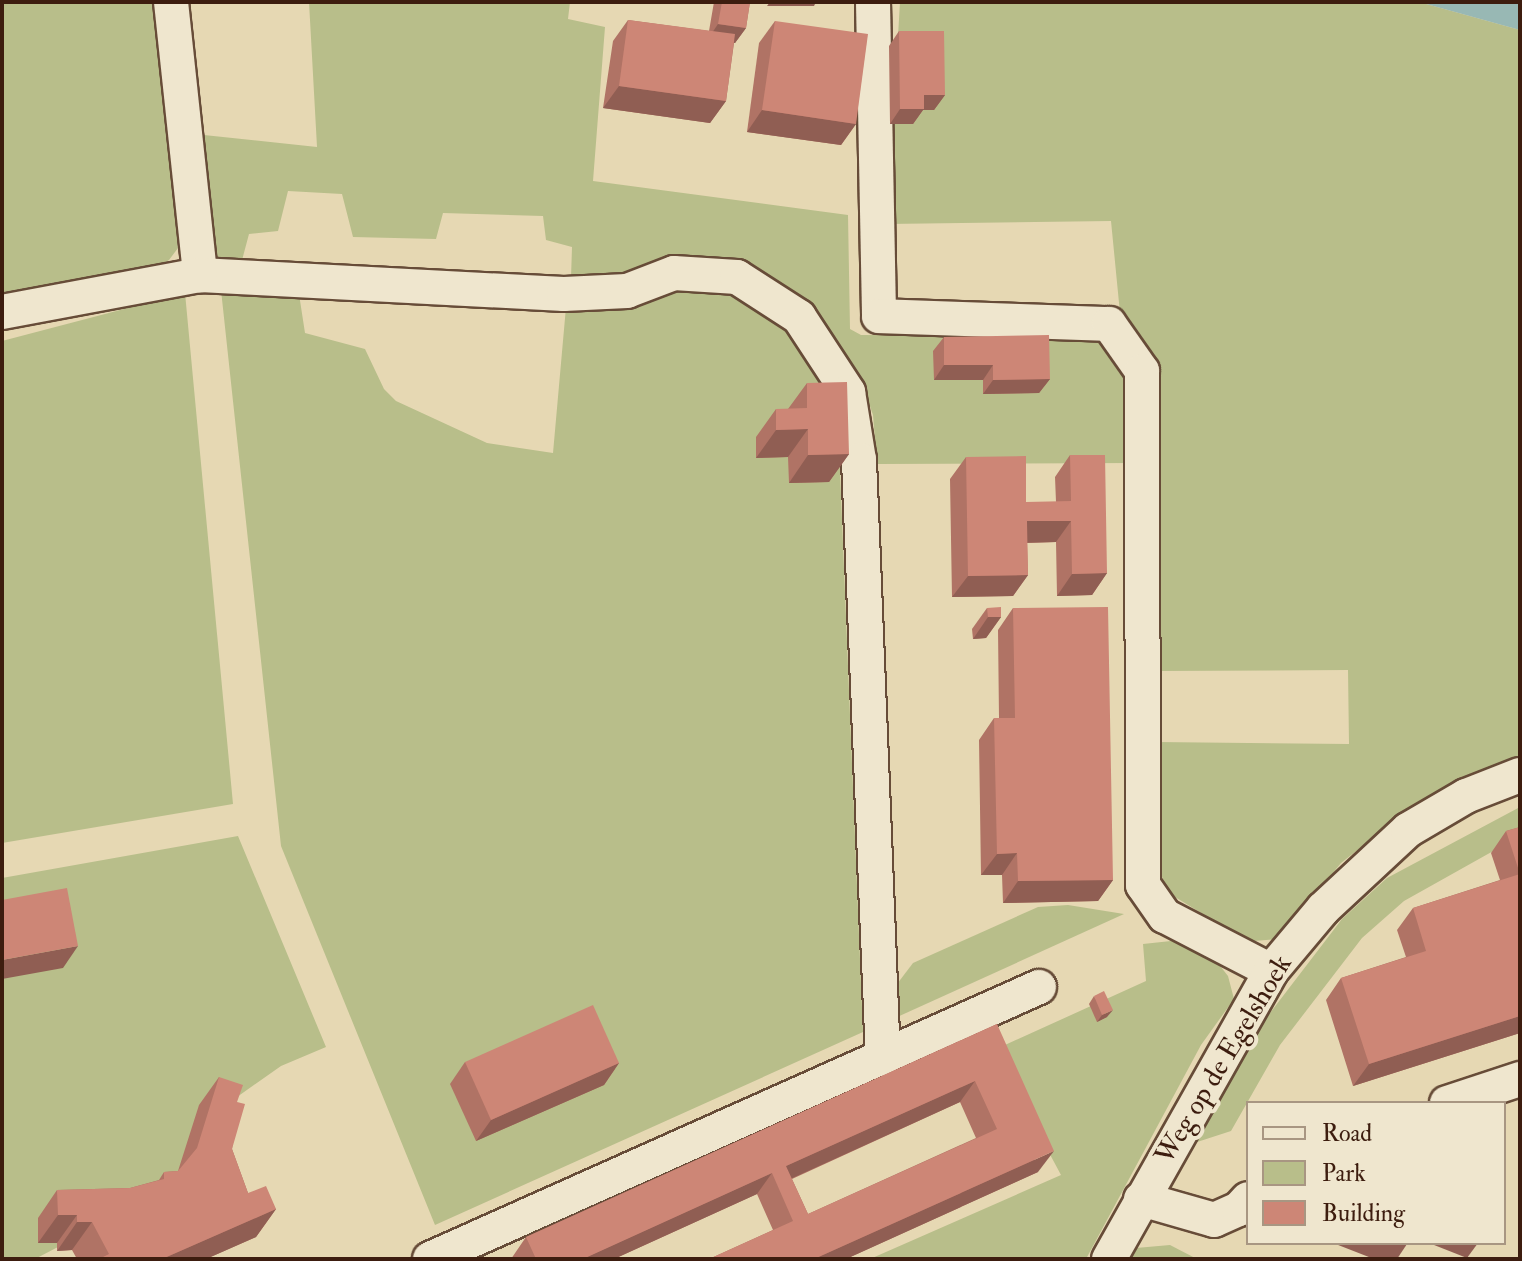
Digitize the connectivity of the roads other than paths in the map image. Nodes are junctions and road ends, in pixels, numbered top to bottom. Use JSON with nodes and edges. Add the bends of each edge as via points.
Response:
{"nodes":[{"id":1,"x":171,"y":2,"type":"edge"},
{"id":2,"x":873,"y":2,"type":"edge"},
{"id":3,"x":200,"y":275,"type":"junction"},
{"id":4,"x":2,"y":312,"type":"edge"},
{"id":5,"x":1520,"y":775,"type":"edge"},
{"id":6,"x":1271,"y":971,"type":"junction"},
{"id":7,"x":1039,"y":987,"type":"dead end"},
{"id":8,"x":883,"y":1059,"type":"junction"},
{"id":9,"x":1520,"y":1079,"type":"edge"},
{"id":10,"x":1453,"y":1101,"type":"edge"},
{"id":11,"x":1141,"y":1199,"type":"junction"},
{"id":12,"x":1246,"y":1201,"type":"edge"},
{"id":13,"x":430,"y":1259,"type":"edge"},
{"id":14,"x":1109,"y":1259,"type":"edge"}],
"edges":[{"from":1,"to":3,"type":"street"},
{"from":2,"to":6,"type":"street","via":[[879,316],[1109,324],[1142,371],[1143,885],[1165,916]]},
{"from":3,"to":4,"type":"street"},
{"from":3,"to":8,"type":"street","via":[[564,294],[627,291],[674,273],[737,277],[799,317],[848,392],[859,460]]},
{"from":5,"to":6,"type":"street","name":"Weg op de Egelshoek","via":[[1466,796],[1408,830],[1323,909]]},
{"from":6,"to":11,"type":"street","name":"Weg op de Egelshoek"},
{"from":7,"to":8,"type":"street"},
{"from":8,"to":13,"type":"street"},
{"from":9,"to":10,"type":"street"},
{"from":11,"to":12,"type":"street","via":[[1214,1220]]},
{"from":11,"to":14,"type":"street","name":"Weg op de Egelshoek"}]}
